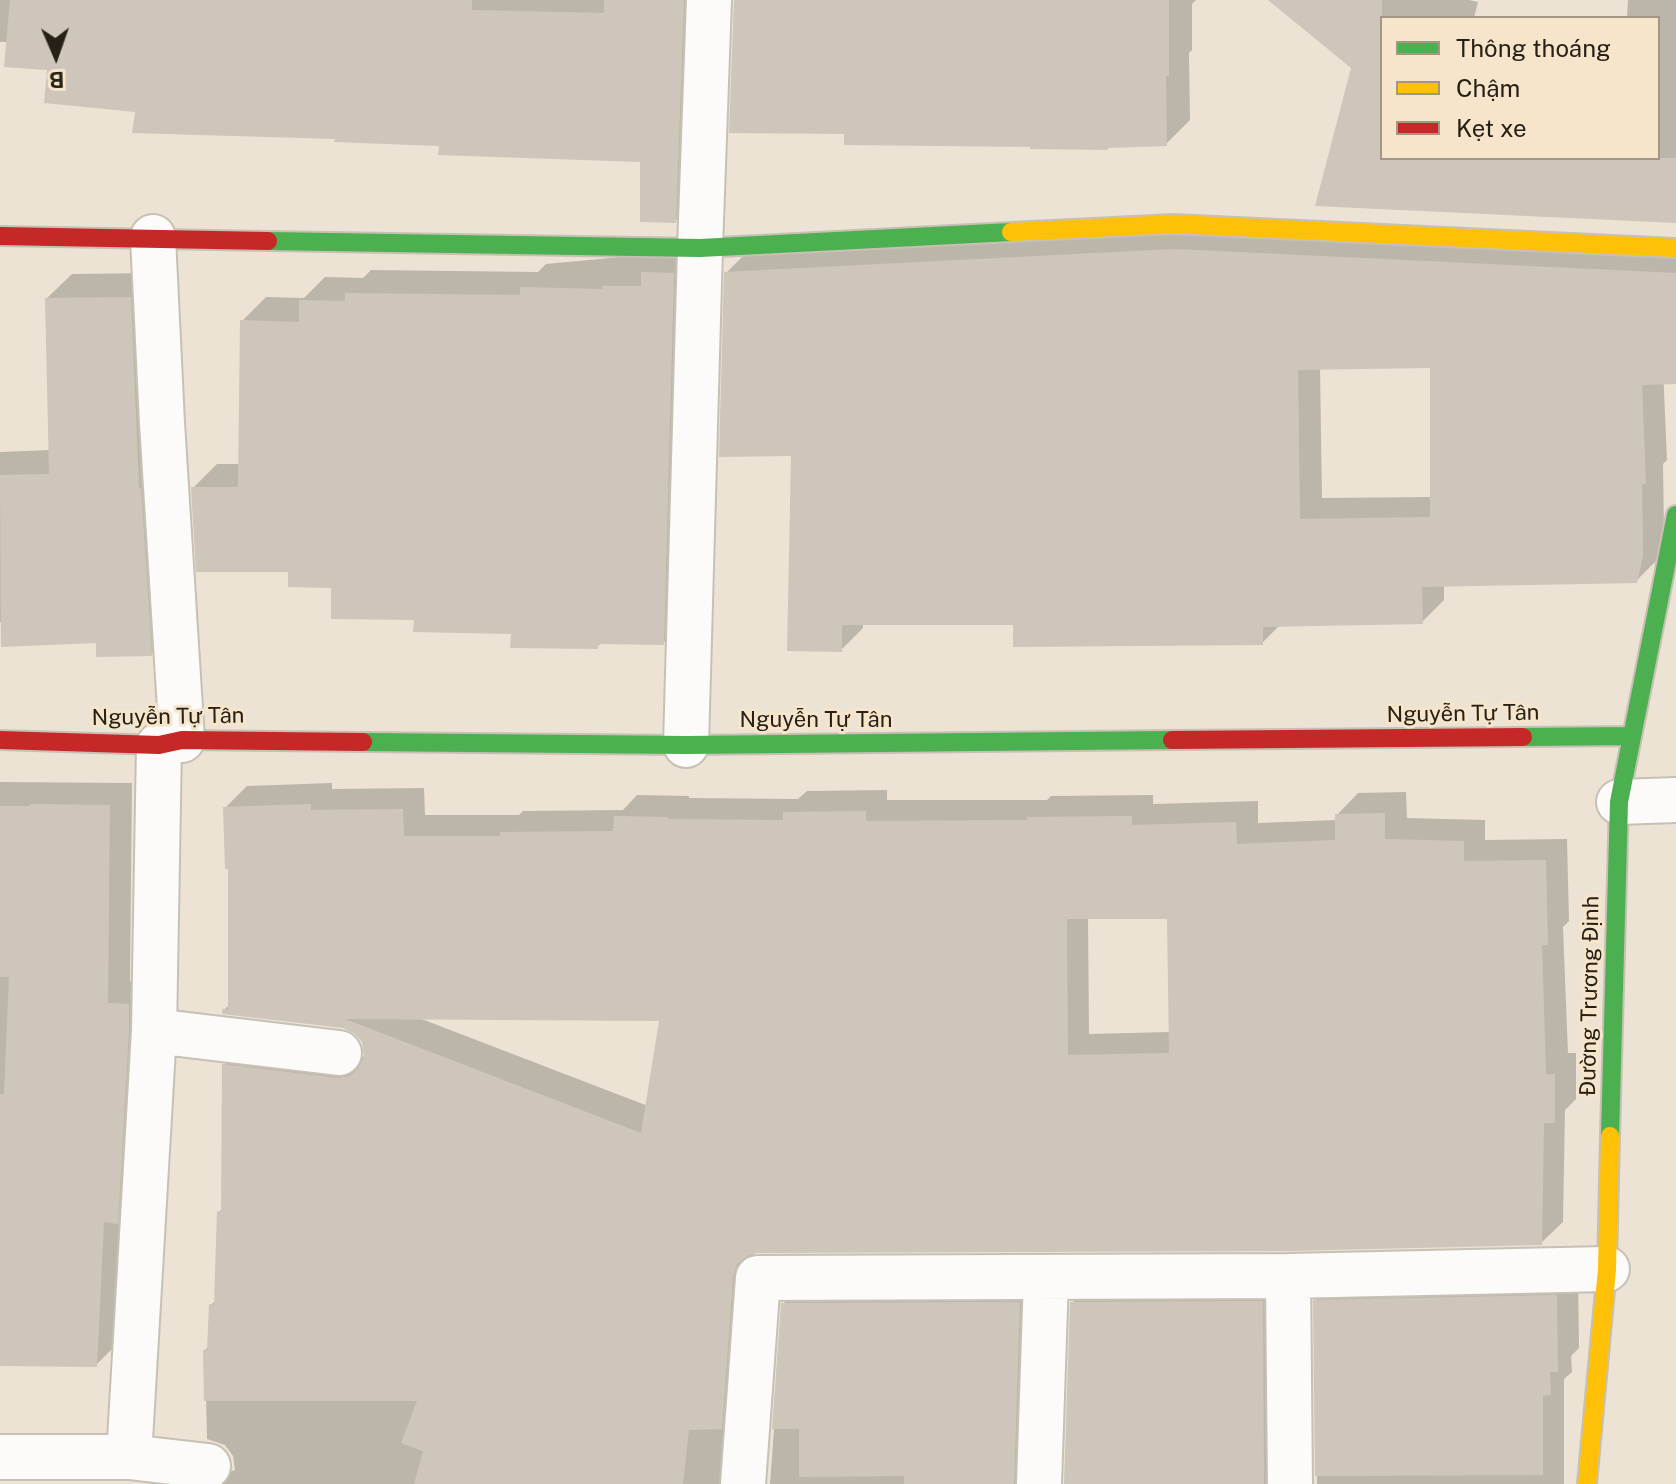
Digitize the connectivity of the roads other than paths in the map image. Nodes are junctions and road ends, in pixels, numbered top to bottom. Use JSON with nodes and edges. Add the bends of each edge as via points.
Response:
{"nodes":[{"id":1,"x":709,"y":0,"type":"edge"},
{"id":2,"x":0,"y":236,"type":"edge"},
{"id":3,"x":153,"y":237,"type":"junction"},
{"id":4,"x":700,"y":248,"type":"junction"},
{"id":5,"x":1676,"y":248,"type":"edge"},
{"id":6,"x":1676,"y":515,"type":"edge"},
{"id":7,"x":1632,"y":736,"type":"junction"},
{"id":8,"x":0,"y":740,"type":"edge"},
{"id":9,"x":170,"y":742,"type":"junction"},
{"id":10,"x":686,"y":745,"type":"junction"},
{"id":11,"x":1676,"y":800,"type":"edge"},
{"id":12,"x":1619,"y":802,"type":"junction"},
{"id":13,"x":154,"y":1031,"type":"junction"},
{"id":14,"x":339,"y":1053,"type":"dead end"},
{"id":15,"x":1607,"y":1269,"type":"junction"},
{"id":16,"x":1288,"y":1276,"type":"junction"},
{"id":17,"x":1046,"y":1278,"type":"junction"},
{"id":18,"x":0,"y":1457,"type":"edge"},
{"id":19,"x":129,"y":1457,"type":"junction"},
{"id":20,"x":208,"y":1466,"type":"dead end"},
{"id":21,"x":743,"y":1484,"type":"edge"},
{"id":22,"x":1039,"y":1484,"type":"edge"},
{"id":23,"x":1290,"y":1484,"type":"edge"},
{"id":24,"x":1587,"y":1484,"type":"edge"}],
"edges":[{"from":1,"to":4,"type":"street"},
{"from":2,"to":3,"type":"street"},
{"from":3,"to":4,"type":"street"},
{"from":3,"to":9,"type":"street"},
{"from":4,"to":5,"type":"street","via":[[1174,224]]},
{"from":4,"to":10,"type":"street"},
{"from":6,"to":7,"type":"street","name":"Đường Trương Định"},
{"from":7,"to":10,"type":"street","name":"Nguyễn Tự Tân"},
{"from":7,"to":12,"type":"street","name":"Đường Trương Định"},
{"from":8,"to":9,"type":"street","name":"Nguyễn Tự Tân"},
{"from":9,"to":10,"type":"street","name":"Nguyễn Tự Tân"},
{"from":9,"to":13,"type":"street"},
{"from":11,"to":12,"type":"street"},
{"from":12,"to":15,"type":"street","name":"Đường Trương Định"},
{"from":13,"to":14,"type":"street"},
{"from":13,"to":19,"type":"street"},
{"from":15,"to":16,"type":"street"},
{"from":15,"to":24,"type":"street","name":"Đường Trương Định"},
{"from":16,"to":17,"type":"street"},
{"from":16,"to":23,"type":"street"},
{"from":17,"to":21,"type":"street","via":[[758,1278]]},
{"from":17,"to":22,"type":"street"},
{"from":18,"to":19,"type":"street"},
{"from":19,"to":20,"type":"street"}]}
